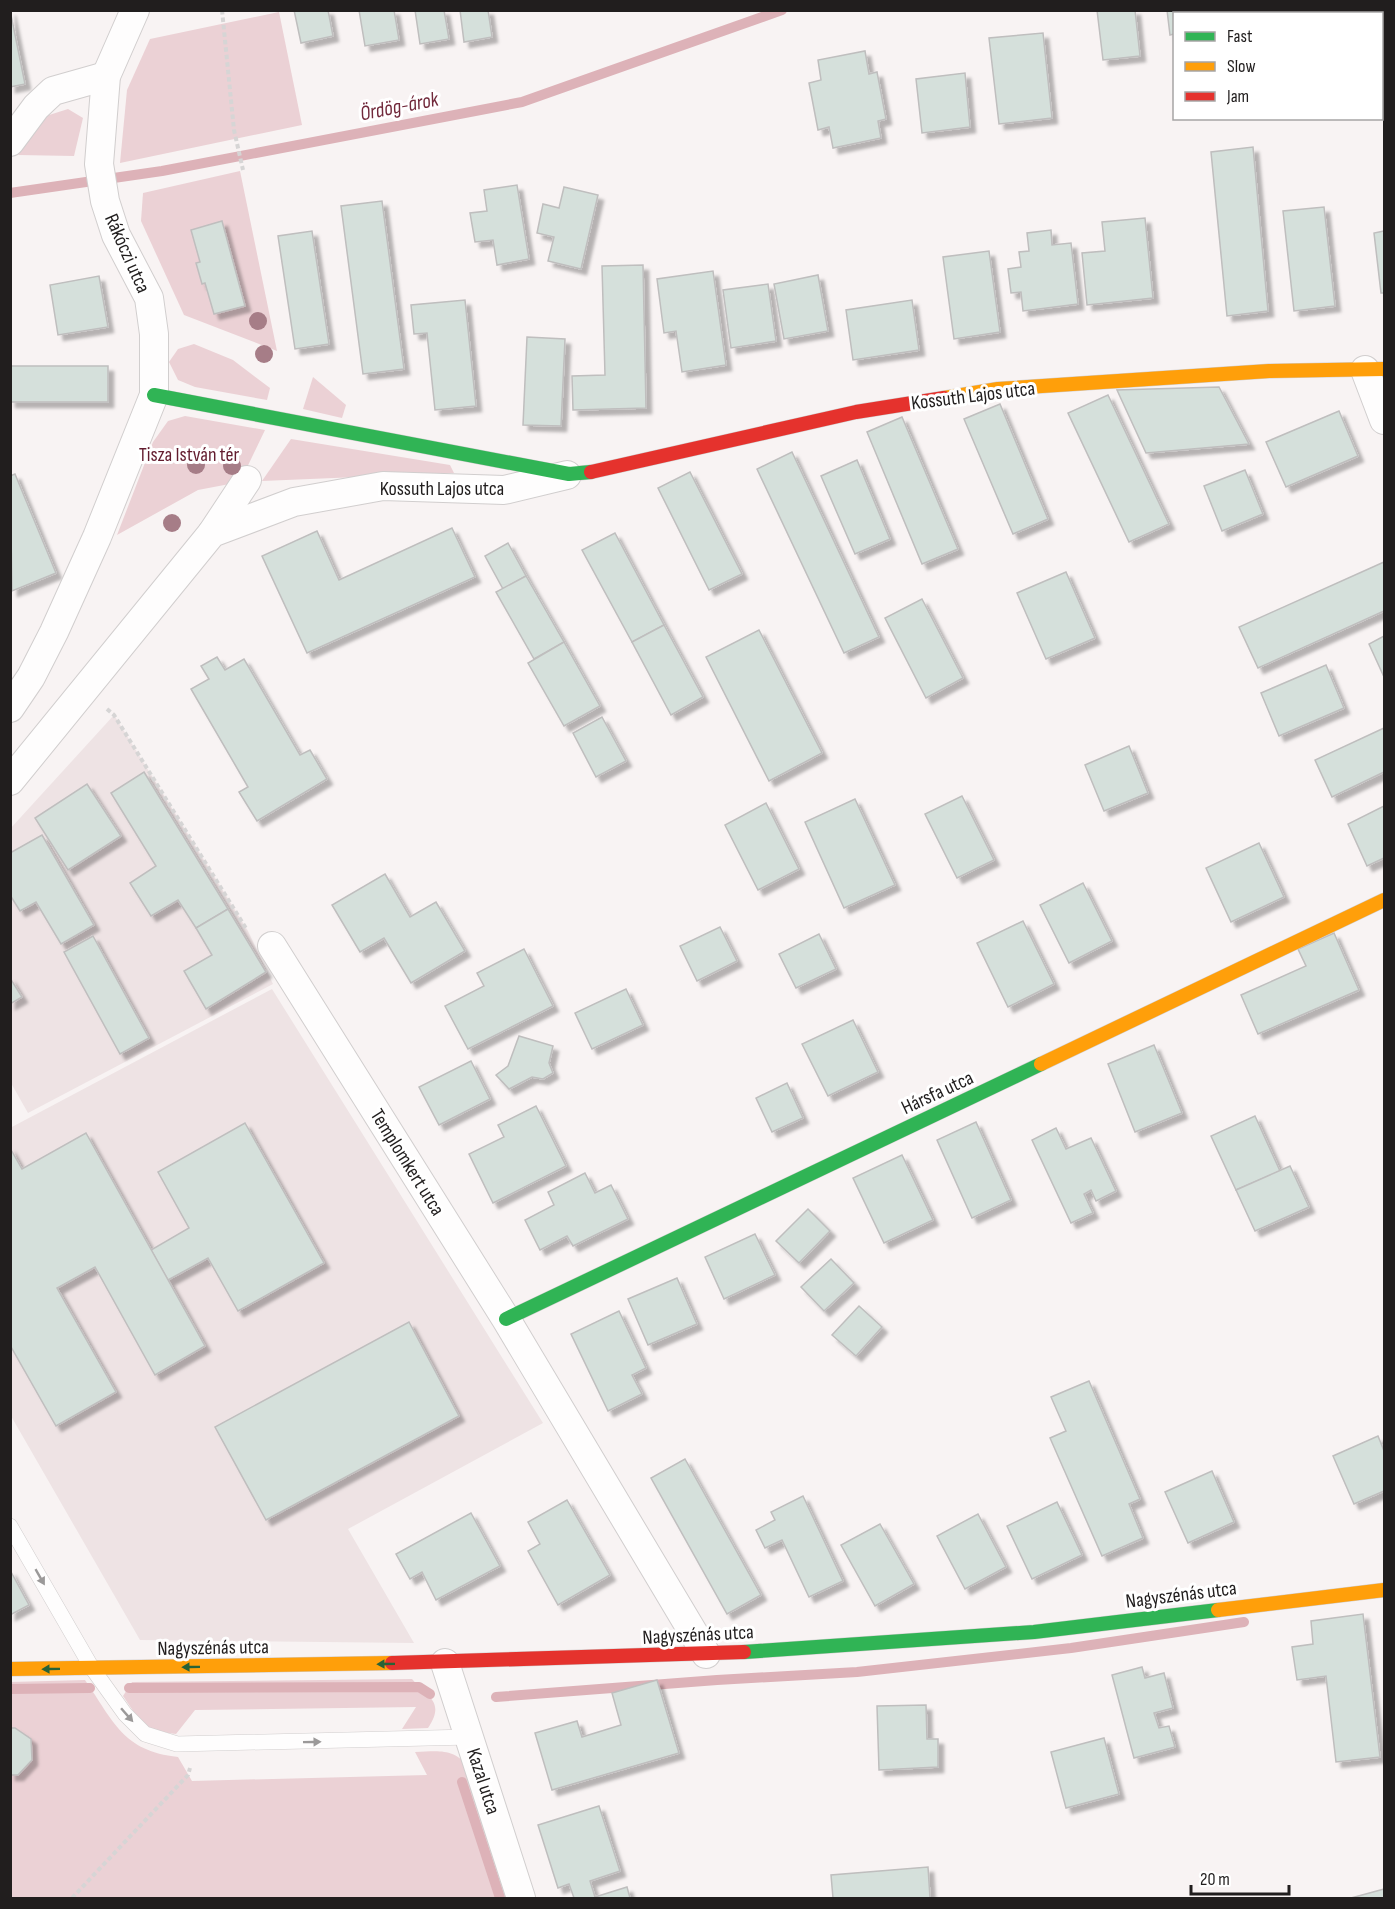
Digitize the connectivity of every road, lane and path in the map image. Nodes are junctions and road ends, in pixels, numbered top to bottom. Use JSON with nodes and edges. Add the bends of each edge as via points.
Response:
{"nodes":[{"id":1,"x":135,"y":10,"type":"edge"},
{"id":2,"x":222,"y":10,"type":"edge"},
{"id":3,"x":105,"y":76,"type":"junction"},
{"id":4,"x":10,"y":142,"type":"edge"},
{"id":5,"x":243,"y":170,"type":"dead end"},
{"id":6,"x":1375,"y":370,"type":"edge"},
{"id":7,"x":154,"y":395,"type":"junction"},
{"id":8,"x":1384,"y":420,"type":"edge"},
{"id":9,"x":569,"y":474,"type":"junction"},
{"id":10,"x":247,"y":480,"type":"dead end"},
{"id":11,"x":212,"y":533,"type":"junction"},
{"id":12,"x":86,"y":691,"type":"junction"},
{"id":13,"x":10,"y":708,"type":"edge"},
{"id":14,"x":10,"y":781,"type":"edge"},
{"id":15,"x":1384,"y":900,"type":"edge"},
{"id":16,"x":272,"y":946,"type":"joint"},
{"id":17,"x":506,"y":1319,"type":"junction"},
{"id":18,"x":10,"y":1526,"type":"edge"},
{"id":19,"x":1384,"y":1590,"type":"edge"},
{"id":20,"x":706,"y":1654,"type":"junction"},
{"id":21,"x":445,"y":1663,"type":"junction"},
{"id":22,"x":92,"y":1668,"type":"junction"},
{"id":23,"x":10,"y":1669,"type":"edge"},
{"id":24,"x":470,"y":1737,"type":"junction"},
{"id":25,"x":196,"y":1744,"type":"junction"},
{"id":26,"x":72,"y":1899,"type":"edge"},
{"id":27,"x":521,"y":1899,"type":"edge"}],
"edges":[{"from":1,"to":3,"type":"street","name":"Rákóczi utca"},
{"from":2,"to":5,"type":"path","via":[[234,130]]},
{"from":3,"to":4,"type":"street","via":[[53,91]]},
{"from":3,"to":7,"type":"street","name":"Rákóczi utca","via":[[99,164],[116,235],[149,298],[154,334]]},
{"from":6,"to":8,"type":"street"},
{"from":6,"to":9,"type":"street","name":"Kossuth Lajos utca","via":[[1246,372],[955,395],[856,412],[601,471]]},
{"from":7,"to":9,"type":"street","name":"Kossuth Lajos utca"},
{"from":7,"to":13,"type":"street","via":[[54,632]]},
{"from":9,"to":11,"type":"street","name":"Kossuth Lajos utca","via":[[504,490],[382,486],[294,502]]},
{"from":10,"to":11,"type":"street"},
{"from":11,"to":12,"type":"street"},
{"from":12,"to":14,"type":"street"},
{"from":12,"to":16,"type":"path","via":[[114,716],[248,931]]},
{"from":15,"to":17,"type":"street","name":"Hársfa utca"},
{"from":16,"to":17,"type":"street","name":"Templomkert utca"},
{"from":17,"to":20,"type":"street","name":"Templomkert utca"},
{"from":18,"to":22,"type":"lane","one_way":true},
{"from":19,"to":20,"type":"street","name":"Nagyszénás utca","via":[[1035,1632]]},
{"from":20,"to":21,"type":"street","name":"Nagyszénás utca"},
{"from":21,"to":22,"type":"street","name":"Nagyszénás utca","one_way":true},
{"from":21,"to":24,"type":"street","name":"Kazal utca"},
{"from":22,"to":23,"type":"street","name":"Nagyszénás utca","one_way":true},
{"from":22,"to":25,"type":"lane","one_way":true,"via":[[127,1717],[145,1734],[177,1744]]},
{"from":25,"to":24,"type":"lane","one_way":true},
{"from":24,"to":27,"type":"street","name":"Kazal utca"},
{"from":25,"to":26,"type":"path","via":[[188,1775]]}]}
